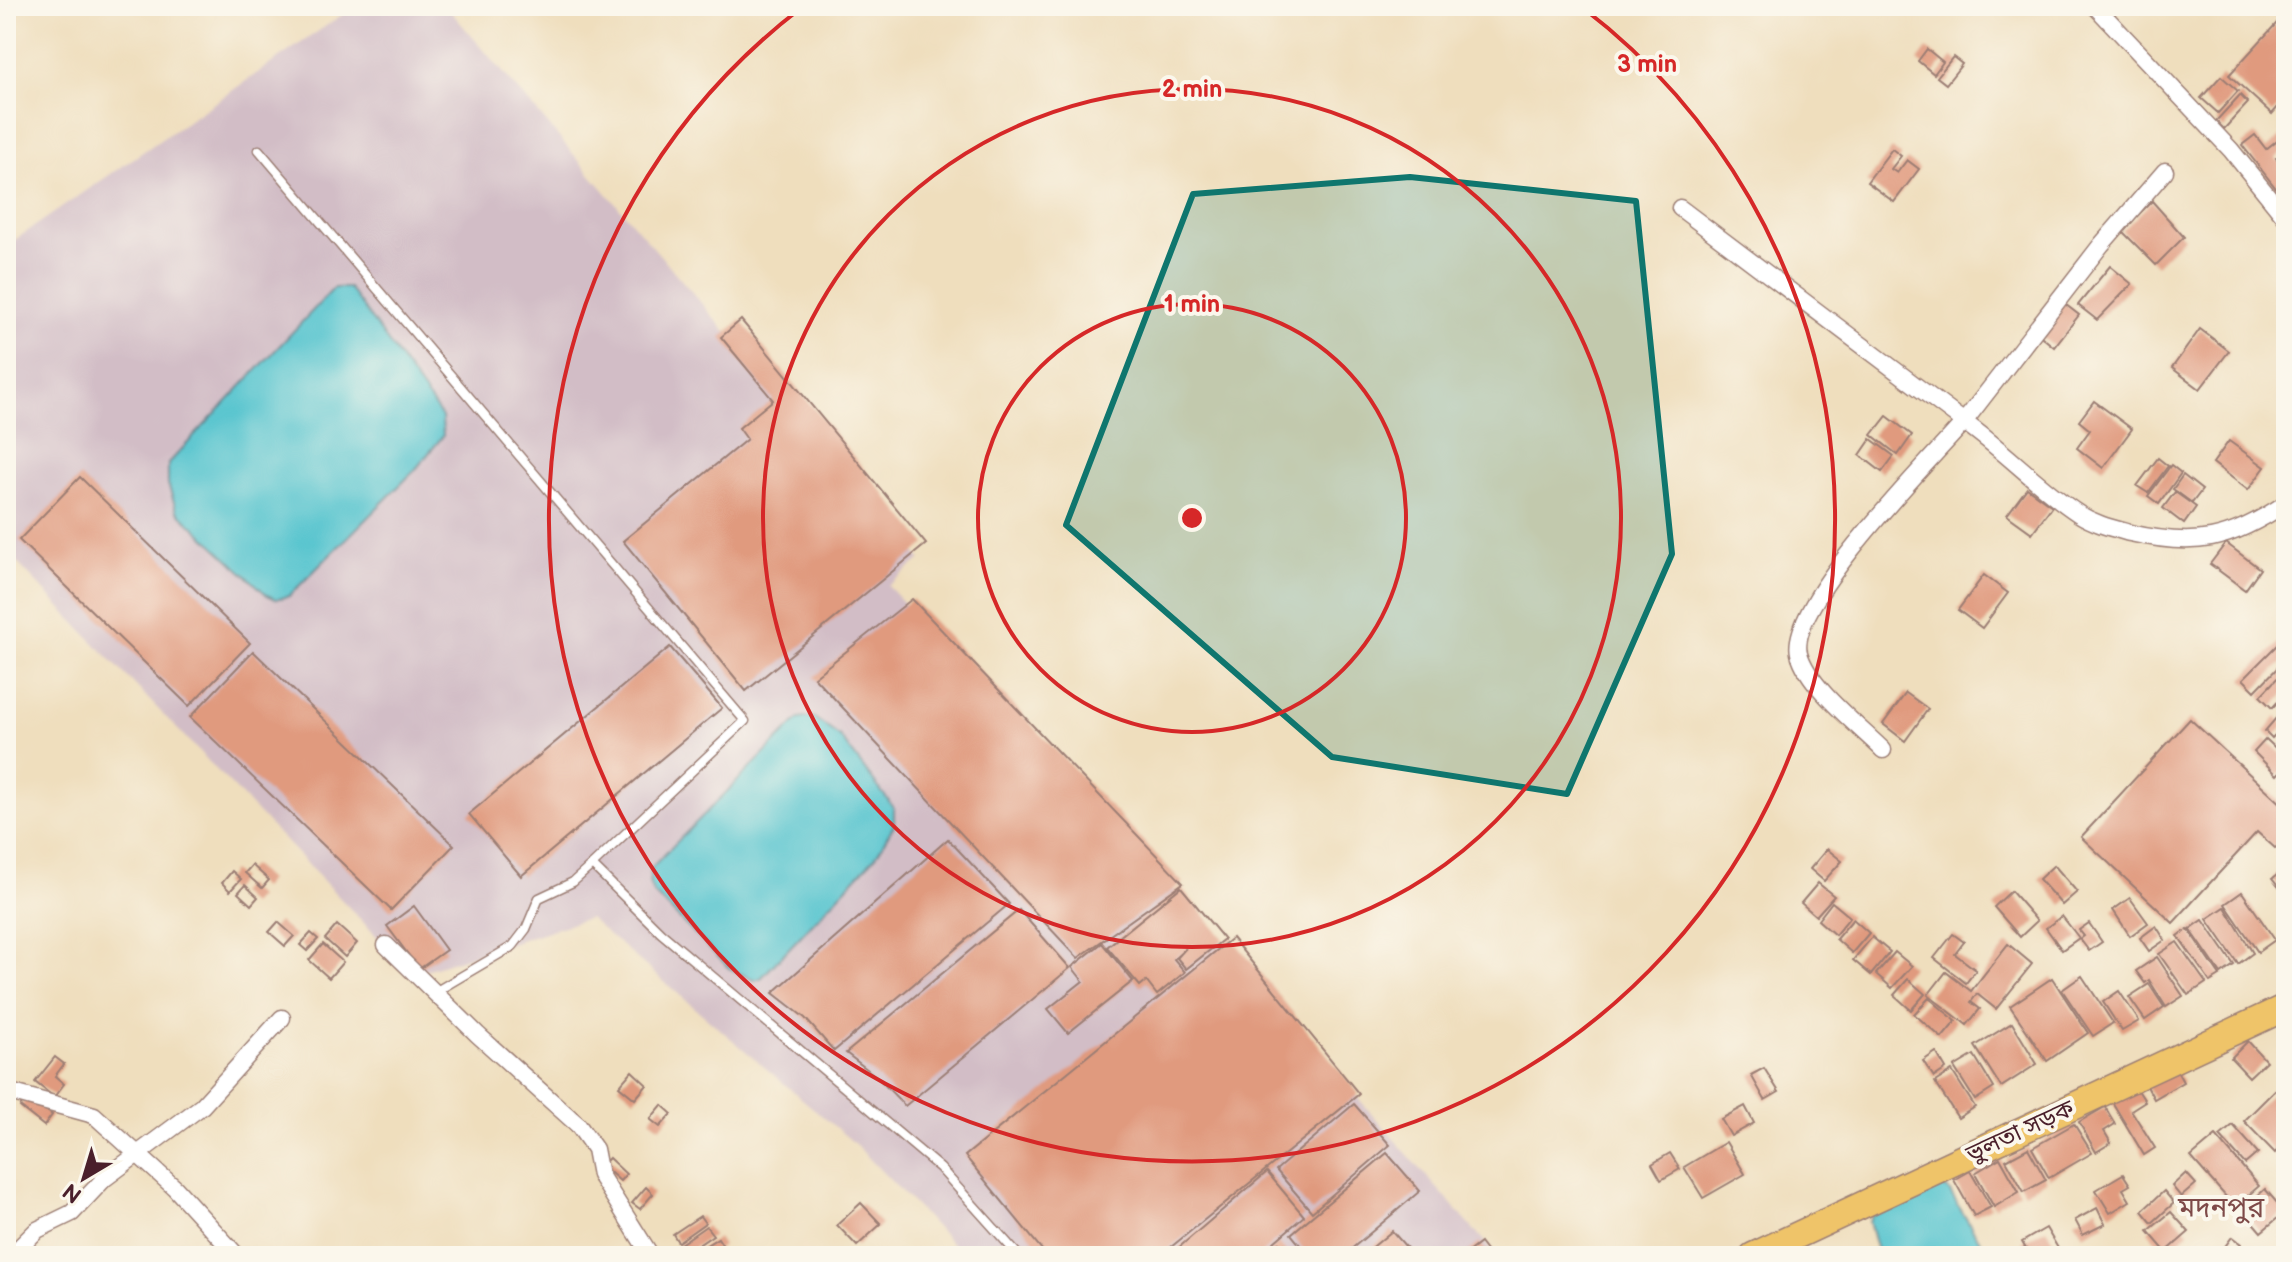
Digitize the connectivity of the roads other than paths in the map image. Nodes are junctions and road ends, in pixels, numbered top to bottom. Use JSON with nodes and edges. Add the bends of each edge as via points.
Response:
{"nodes":[{"id":1,"x":2095,"y":6,"type":"edge"},
{"id":2,"x":259,"y":150,"type":"dead end"},
{"id":3,"x":2165,"y":171,"type":"dead end"},
{"id":4,"x":1680,"y":208,"type":"dead end"},
{"id":5,"x":2286,"y":218,"type":"edge"},
{"id":6,"x":1964,"y":422,"type":"junction"},
{"id":7,"x":2286,"y":503,"type":"edge"},
{"id":8,"x":1883,"y":750,"type":"dead end"},
{"id":9,"x":592,"y":865,"type":"junction"},
{"id":10,"x":386,"y":945,"type":"dead end"},
{"id":11,"x":435,"y":992,"type":"junction"},
{"id":12,"x":2286,"y":1007,"type":"edge"},
{"id":13,"x":282,"y":1018,"type":"dead end"},
{"id":14,"x":6,"y":1091,"type":"edge"},
{"id":15,"x":139,"y":1154,"type":"junction"},
{"id":16,"x":11,"y":1256,"type":"edge"},
{"id":17,"x":237,"y":1256,"type":"edge"},
{"id":18,"x":651,"y":1256,"type":"edge"},
{"id":19,"x":1019,"y":1256,"type":"edge"},
{"id":20,"x":1753,"y":1256,"type":"edge"}],
"edges":[{"from":1,"to":5,"type":"street","via":[[2231,150]]},
{"from":2,"to":9,"type":"lane","via":[[745,721]]},
{"from":3,"to":6,"type":"street"},
{"from":4,"to":6,"type":"street"},
{"from":6,"to":7,"type":"street","via":[[2100,526],[2172,542],[2196,540],[2251,526]]},
{"from":6,"to":8,"type":"street","via":[[1852,548],[1809,608],[1798,635],[1810,677]]},
{"from":9,"to":11,"type":"lane","via":[[573,882],[539,898],[513,946]]},
{"from":9,"to":19,"type":"lane","via":[[661,933],[940,1168]]},
{"from":10,"to":11,"type":"street"},
{"from":11,"to":18,"type":"street","via":[[578,1125],[595,1149],[600,1175]]},
{"from":12,"to":20,"type":"highway","name":"ভুলতা সড়ক"},
{"from":13,"to":15,"type":"street","via":[[202,1106]]},
{"from":14,"to":15,"type":"street","via":[[94,1115]]},
{"from":15,"to":16,"type":"street","via":[[104,1179],[72,1213],[37,1230]]},
{"from":15,"to":17,"type":"street"}]}
